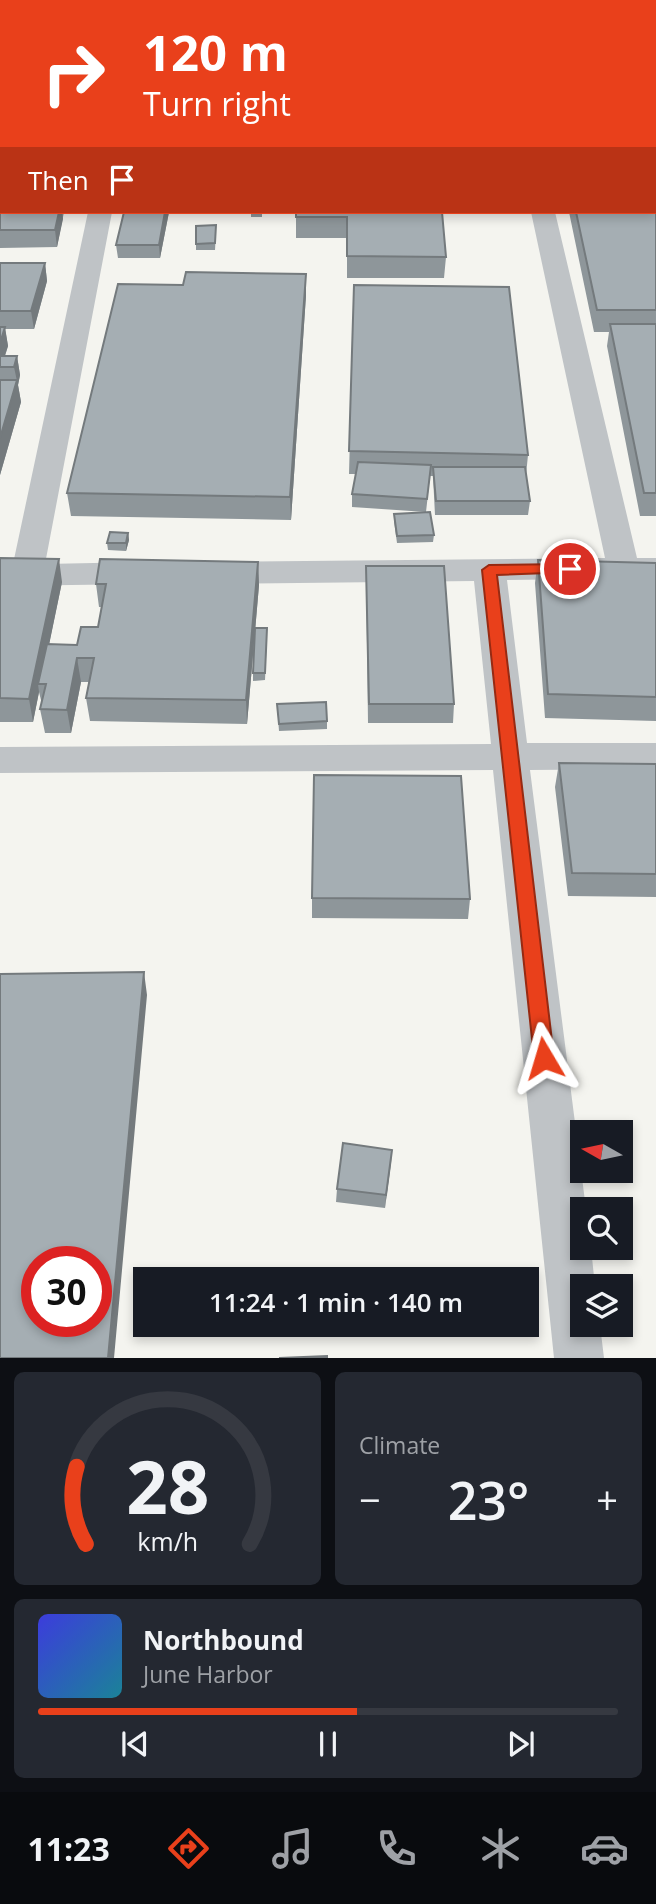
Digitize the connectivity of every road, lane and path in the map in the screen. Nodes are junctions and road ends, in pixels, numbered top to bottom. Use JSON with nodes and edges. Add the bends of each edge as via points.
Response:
{"nodes":[{"id":1,"x":100,"y":214,"type":"edge"},
{"id":2,"x":543,"y":214,"type":"edge"},
{"id":3,"x":623,"y":568,"type":"junction"},
{"id":4,"x":656,"y":568,"type":"edge"},
{"id":5,"x":489,"y":570,"type":"junction"},
{"id":6,"x":13,"y":575,"type":"edge"},
{"id":7,"x":656,"y":756,"type":"edge"},
{"id":8,"x":509,"y":757,"type":"junction"},
{"id":9,"x":0,"y":760,"type":"edge"},
{"id":10,"x":579,"y":1358,"type":"edge"}],
"edges":[{"from":1,"to":6,"type":"street"},
{"from":2,"to":3,"type":"street"},
{"from":3,"to":4,"type":"street"},
{"from":3,"to":5,"type":"street"},
{"from":5,"to":6,"type":"street"},
{"from":5,"to":8,"type":"street"},
{"from":7,"to":8,"type":"street"},
{"from":8,"to":9,"type":"street"},
{"from":8,"to":10,"type":"street"}]}
